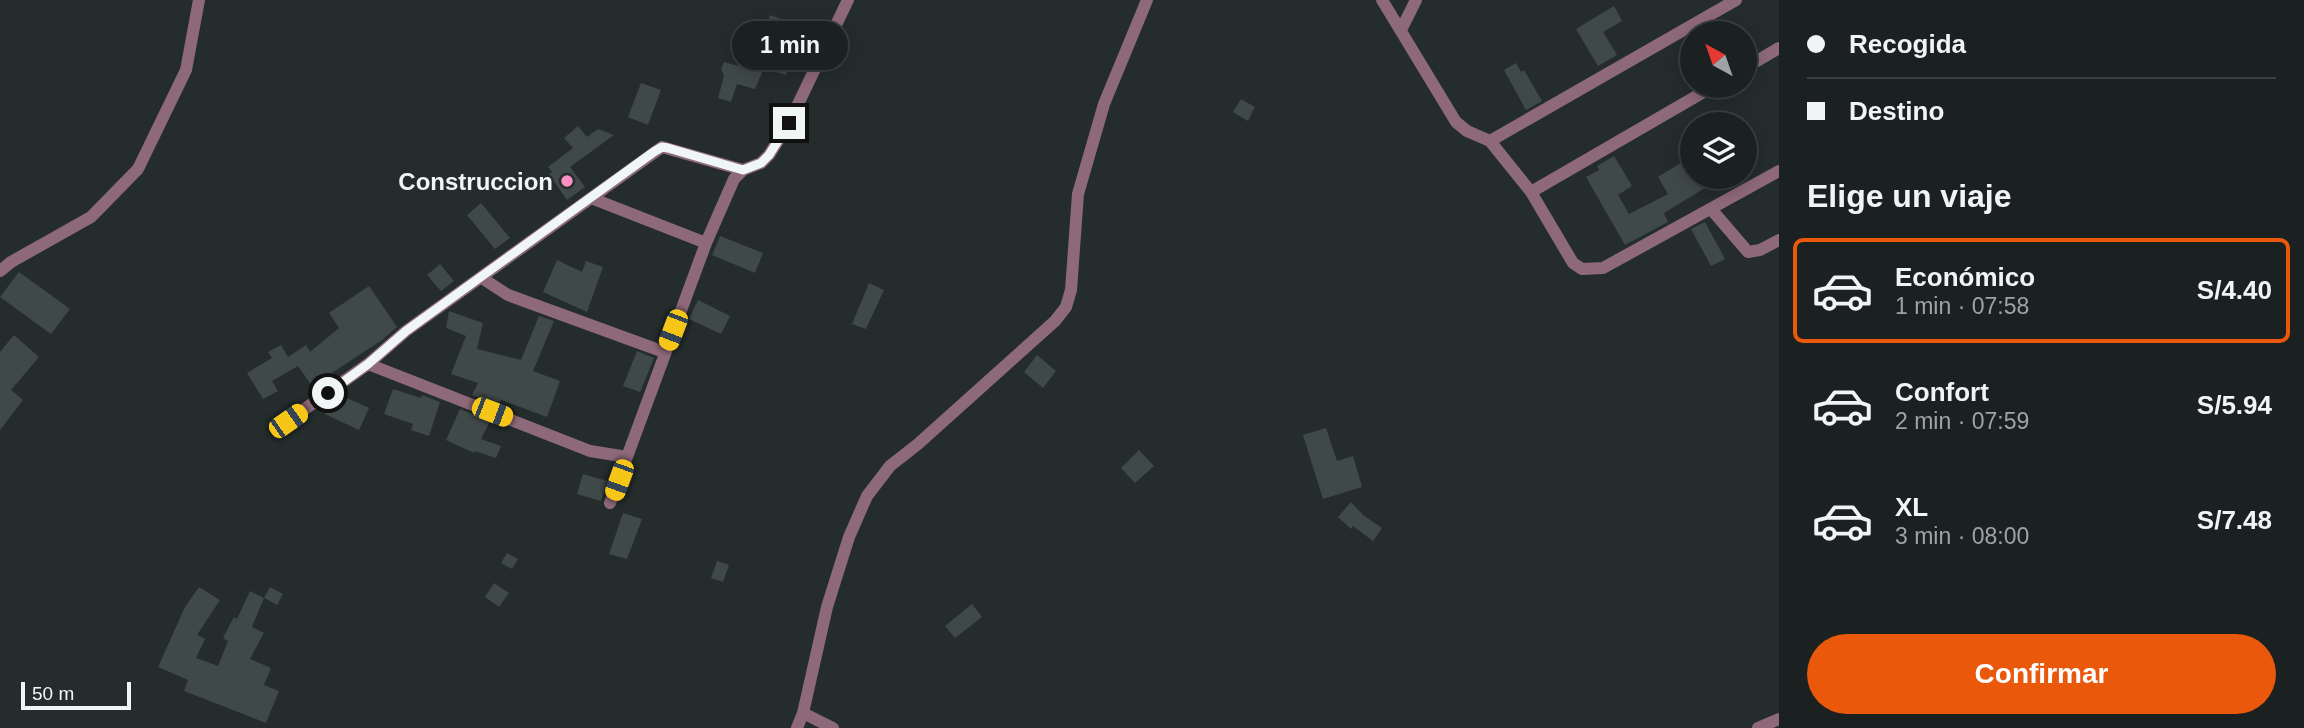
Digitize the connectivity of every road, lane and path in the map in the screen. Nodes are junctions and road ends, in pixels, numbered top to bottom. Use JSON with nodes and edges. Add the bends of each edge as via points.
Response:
{"nodes":[{"id":1,"x":199,"y":0,"type":"edge"},
{"id":2,"x":848,"y":0,"type":"edge"},
{"id":3,"x":1147,"y":0,"type":"edge"},
{"id":4,"x":1381,"y":0,"type":"edge"},
{"id":5,"x":1416,"y":0,"type":"edge"},
{"id":6,"x":1736,"y":0,"type":"edge"},
{"id":7,"x":1401,"y":30,"type":"junction"},
{"id":8,"x":1779,"y":48,"type":"edge"},
{"id":9,"x":1757,"y":61,"type":"edge"},
{"id":10,"x":1693,"y":98,"type":"edge"},
{"id":11,"x":1490,"y":141,"type":"junction"},
{"id":12,"x":743,"y":170,"type":"junction"},
{"id":13,"x":1779,"y":171,"type":"edge"},
{"id":14,"x":1531,"y":192,"type":"junction"},
{"id":15,"x":591,"y":198,"type":"junction"},
{"id":16,"x":1711,"y":209,"type":"junction"},
{"id":17,"x":1779,"y":240,"type":"edge"},
{"id":18,"x":706,"y":243,"type":"junction"},
{"id":19,"x":0,"y":271,"type":"edge"},
{"id":20,"x":482,"y":278,"type":"junction"},
{"id":21,"x":664,"y":352,"type":"junction"},
{"id":22,"x":368,"y":364,"type":"junction"},
{"id":23,"x":288,"y":421,"type":"dead end"},
{"id":24,"x":627,"y":457,"type":"junction"},
{"id":25,"x":610,"y":503,"type":"dead end"},
{"id":26,"x":803,"y":713,"type":"junction"},
{"id":27,"x":1779,"y":719,"type":"edge"},
{"id":28,"x":797,"y":728,"type":"edge"},
{"id":29,"x":833,"y":728,"type":"edge"},
{"id":30,"x":1758,"y":728,"type":"edge"}],
"edges":[{"from":1,"to":19,"type":"street","via":[[186,70],[138,169],[91,217]]},
{"from":2,"to":12,"type":"street","via":[[789,123],[769,155]]},
{"from":3,"to":26,"type":"street","via":[[1104,104],[1078,194],[1066,307],[890,466],[867,496],[827,607]]},
{"from":4,"to":7,"type":"street"},
{"from":5,"to":7,"type":"street"},
{"from":6,"to":11,"type":"street"},
{"from":7,"to":11,"type":"street","via":[[1456,122]]},
{"from":8,"to":9,"type":"street"},
{"from":10,"to":14,"type":"street"},
{"from":11,"to":14,"type":"street"},
{"from":12,"to":15,"type":"street","via":[[662,147]]},
{"from":12,"to":18,"type":"street","via":[[734,179]]},
{"from":13,"to":16,"type":"street"},
{"from":14,"to":16,"type":"street","via":[[1573,263],[1582,269],[1603,268]]},
{"from":15,"to":18,"type":"street"},
{"from":15,"to":20,"type":"street"},
{"from":16,"to":17,"type":"street","via":[[1748,252]]},
{"from":18,"to":21,"type":"street"},
{"from":20,"to":21,"type":"street","via":[[508,295]]},
{"from":20,"to":22,"type":"street"},
{"from":21,"to":24,"type":"street"},
{"from":22,"to":23,"type":"street"},
{"from":22,"to":24,"type":"street","via":[[590,451]]},
{"from":24,"to":25,"type":"street"},
{"from":26,"to":28,"type":"street"},
{"from":26,"to":29,"type":"street"},
{"from":27,"to":30,"type":"street"}]}
